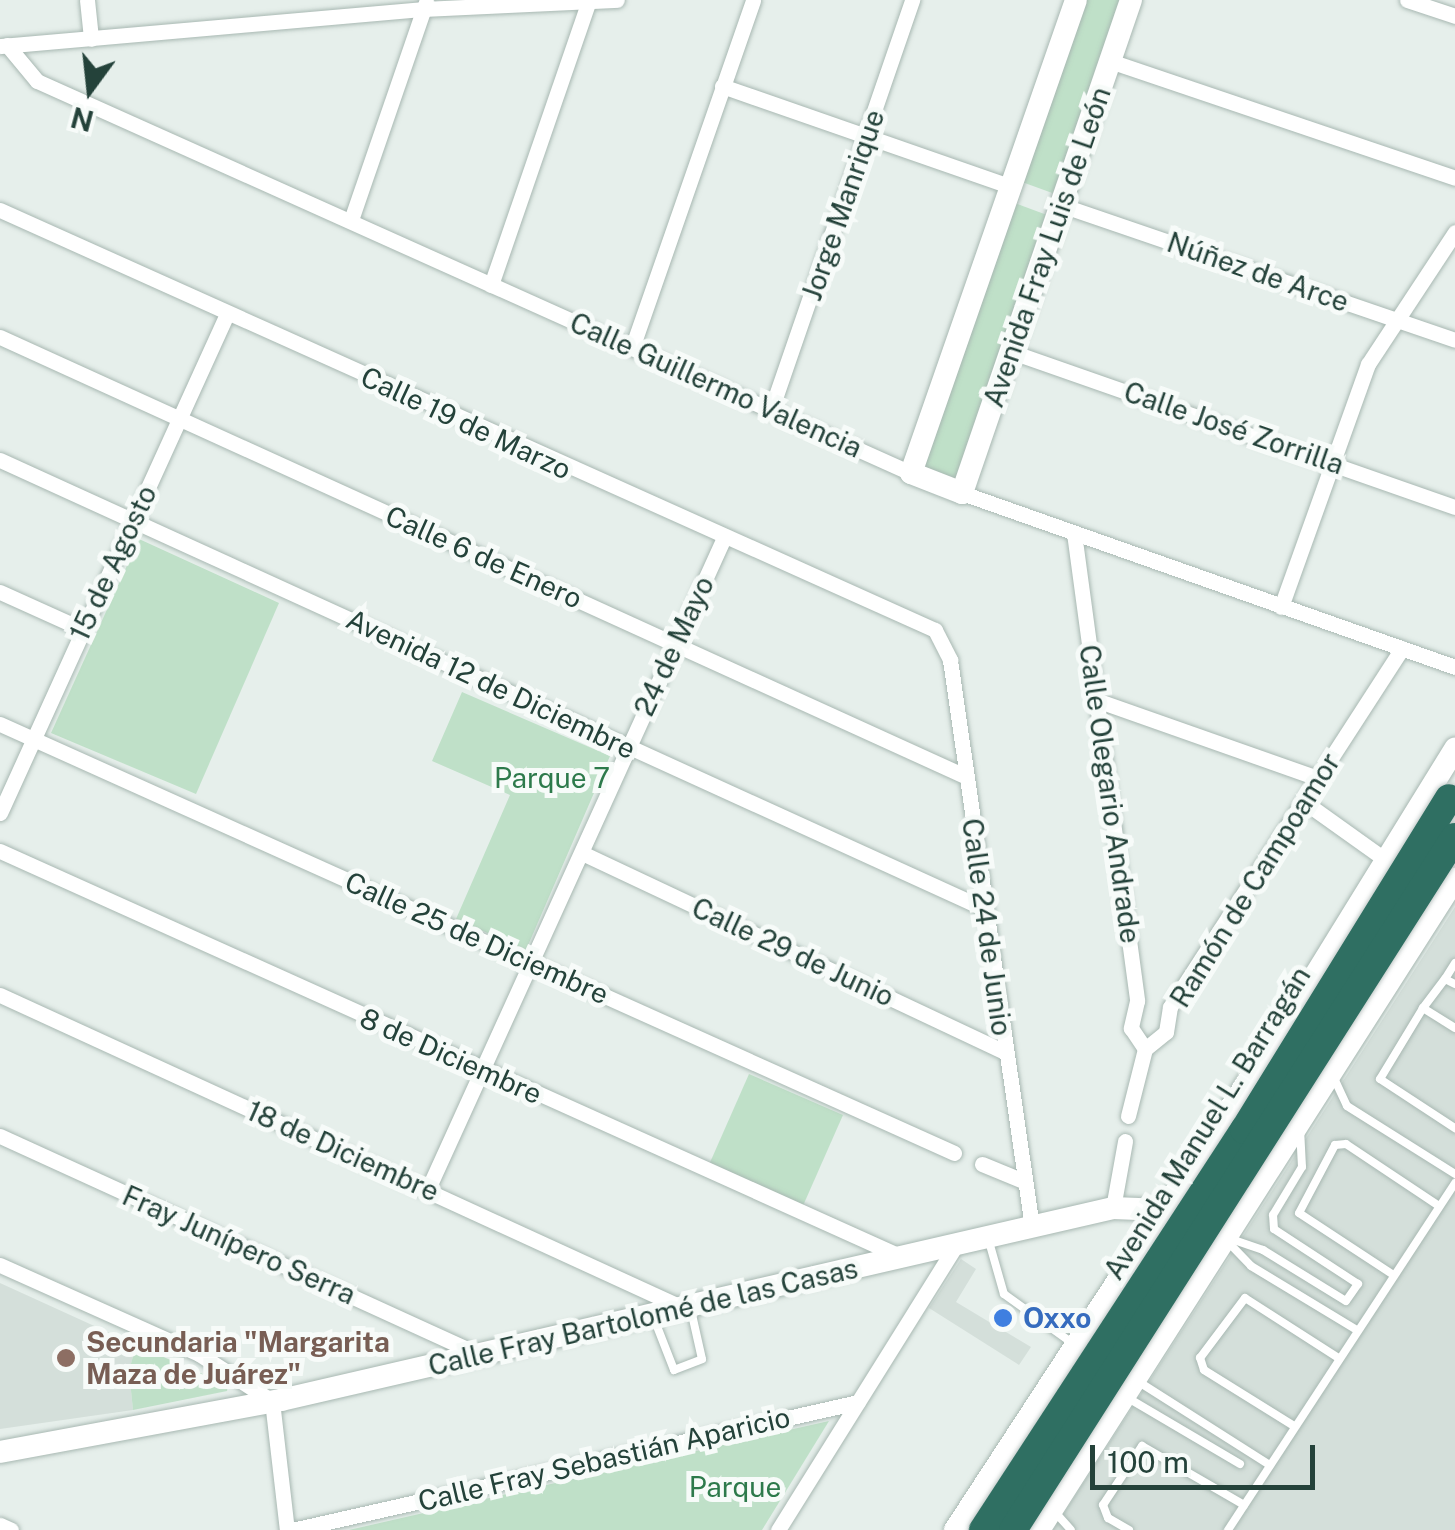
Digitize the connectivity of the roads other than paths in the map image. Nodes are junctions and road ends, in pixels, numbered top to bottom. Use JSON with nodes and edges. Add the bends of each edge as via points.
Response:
{"nodes":[{"id":1,"x":87,"y":0,"type":"edge"},
{"id":2,"x":616,"y":0,"type":"edge"},
{"id":3,"x":753,"y":0,"type":"edge"},
{"id":4,"x":912,"y":0,"type":"edge"},
{"id":5,"x":1076,"y":0,"type":"edge"},
{"id":6,"x":1131,"y":0,"type":"edge"},
{"id":7,"x":1408,"y":0,"type":"edge"},
{"id":8,"x":588,"y":3,"type":"junction"},
{"id":9,"x":426,"y":4,"type":"edge"},
{"id":10,"x":1455,"y":16,"type":"edge"},
{"id":11,"x":92,"y":38,"type":"junction"},
{"id":12,"x":3,"y":46,"type":"edge"},
{"id":13,"x":1110,"y":61,"type":"junction"},
{"id":14,"x":722,"y":86,"type":"junction"},
{"id":15,"x":867,"y":137,"type":"junction"},
{"id":16,"x":1455,"y":178,"type":"edge"},
{"id":17,"x":1010,"y":186,"type":"junction"},
{"id":18,"x":1061,"y":205,"type":"junction"},
{"id":19,"x":0,"y":210,"type":"edge"},
{"id":20,"x":351,"y":220,"type":"junction"},
{"id":21,"x":1455,"y":232,"type":"edge"},
{"id":22,"x":491,"y":285,"type":"junction"},
{"id":23,"x":227,"y":314,"type":"junction"},
{"id":24,"x":1396,"y":319,"type":"junction"},
{"id":25,"x":0,"y":337,"type":"edge"},
{"id":26,"x":1455,"y":340,"type":"edge"},
{"id":27,"x":632,"y":348,"type":"junction"},
{"id":28,"x":1012,"y":352,"type":"junction"},
{"id":29,"x":771,"y":410,"type":"junction"},
{"id":30,"x":179,"y":420,"type":"junction"},
{"id":31,"x":0,"y":460,"type":"edge"},
{"id":32,"x":1330,"y":460,"type":"junction"},
{"id":33,"x":911,"y":472,"type":"junction"},
{"id":34,"x":962,"y":493,"type":"junction"},
{"id":35,"x":1455,"y":507,"type":"edge"},
{"id":36,"x":132,"y":520,"type":"junction"},
{"id":37,"x":1074,"y":533,"type":"junction"},
{"id":38,"x":723,"y":540,"type":"junction"},
{"id":39,"x":0,"y":592,"type":"edge"},
{"id":40,"x":1281,"y":607,"type":"junction"},
{"id":41,"x":82,"y":628,"type":"junction"},
{"id":42,"x":934,"y":630,"type":"joint"},
{"id":43,"x":675,"y":643,"type":"junction"},
{"id":44,"x":1402,"y":649,"type":"junction"},
{"id":45,"x":1455,"y":667,"type":"edge"},
{"id":46,"x":1099,"y":701,"type":"junction"},
{"id":47,"x":0,"y":724,"type":"edge"},
{"id":48,"x":33,"y":739,"type":"junction"},
{"id":49,"x":627,"y":747,"type":"junction"},
{"id":50,"x":1455,"y":749,"type":"edge"},
{"id":51,"x":967,"y":777,"type":"junction"},
{"id":52,"x":1318,"y":778,"type":"junction"},
{"id":53,"x":1448,"y":798,"type":"dead end"},
{"id":54,"x":1303,"y":801,"type":"junction"},
{"id":55,"x":0,"y":813,"type":"edge"},
{"id":56,"x":1455,"y":837,"type":"edge"},
{"id":57,"x":0,"y":851,"type":"edge"},
{"id":58,"x":582,"y":853,"type":"junction"},
{"id":59,"x":1383,"y":858,"type":"junction"},
{"id":60,"x":1455,"y":879,"type":"edge"},
{"id":61,"x":983,"y":908,"type":"junction"},
{"id":62,"x":531,"y":962,"type":"junction"},
{"id":63,"x":1455,"y":963,"type":"edge"},
{"id":64,"x":1446,"y":978,"type":"junction"},
{"id":65,"x":1309,"y":981,"type":"junction"},
{"id":66,"x":1455,"y":984,"type":"edge"},
{"id":67,"x":0,"y":995,"type":"edge"},
{"id":68,"x":1138,"y":1001,"type":"junction"},
{"id":69,"x":1170,"y":1008,"type":"junction"},
{"id":70,"x":1423,"y":1008,"type":"junction"},
{"id":71,"x":1371,"y":1011,"type":"junction"},
{"id":72,"x":1455,"y":1028,"type":"edge"},
{"id":73,"x":1277,"y":1037,"type":"junction"},
{"id":74,"x":1145,"y":1050,"type":"junction"},
{"id":75,"x":1004,"y":1052,"type":"junction"},
{"id":76,"x":1331,"y":1068,"type":"junction"},
{"id":77,"x":482,"y":1070,"type":"junction"},
{"id":78,"x":1128,"y":1116,"type":"dead end"},
{"id":79,"x":1298,"y":1120,"type":"junction"},
{"id":80,"x":1455,"y":1128,"type":"edge"},
{"id":81,"x":0,"y":1136,"type":"edge"},
{"id":82,"x":1125,"y":1140,"type":"dead end"},
{"id":83,"x":954,"y":1154,"type":"dead end"},
{"id":84,"x":982,"y":1164,"type":"dead end"},
{"id":85,"x":1455,"y":1174,"type":"edge"},
{"id":86,"x":1022,"y":1180,"type":"junction"},
{"id":87,"x":1455,"y":1183,"type":"edge"},
{"id":88,"x":428,"y":1189,"type":"junction"},
{"id":89,"x":1440,"y":1206,"type":"junction"},
{"id":90,"x":1113,"y":1208,"type":"junction"},
{"id":91,"x":1164,"y":1210,"type":"junction"},
{"id":92,"x":1032,"y":1227,"type":"junction"},
{"id":93,"x":1222,"y":1236,"type":"junction"},
{"id":94,"x":988,"y":1238,"type":"junction"},
{"id":95,"x":956,"y":1245,"type":"junction"},
{"id":96,"x":903,"y":1257,"type":"junction"},
{"id":97,"x":0,"y":1266,"type":"edge"},
{"id":98,"x":1392,"y":1274,"type":"junction"},
{"id":99,"x":688,"y":1308,"type":"junction"},
{"id":100,"x":653,"y":1316,"type":"junction"},
{"id":101,"x":1354,"y":1329,"type":"junction"},
{"id":102,"x":1076,"y":1345,"type":"junction"},
{"id":103,"x":478,"y":1354,"type":"junction"},
{"id":104,"x":1337,"y":1357,"type":"junction"},
{"id":105,"x":1051,"y":1381,"type":"junction"},
{"id":106,"x":1129,"y":1388,"type":"junction"},
{"id":107,"x":272,"y":1402,"type":"junction"},
{"id":108,"x":858,"y":1402,"type":"junction"},
{"id":109,"x":1104,"y":1425,"type":"junction"},
{"id":110,"x":1294,"y":1426,"type":"junction"},
{"id":111,"x":0,"y":1452,"type":"edge"},
{"id":112,"x":1240,"y":1464,"type":"dead end"},
{"id":113,"x":1270,"y":1465,"type":"junction"},
{"id":114,"x":1244,"y":1504,"type":"junction"},
{"id":115,"x":1047,"y":1522,"type":"edge"},
{"id":116,"x":0,"y":1525,"type":"edge"},
{"id":117,"x":11,"y":1530,"type":"edge"},
{"id":118,"x":290,"y":1530,"type":"edge"},
{"id":119,"x":778,"y":1530,"type":"edge"},
{"id":120,"x":955,"y":1530,"type":"edge"},
{"id":121,"x":982,"y":1530,"type":"edge"},
{"id":122,"x":1013,"y":1530,"type":"edge"},
{"id":123,"x":1071,"y":1530,"type":"edge"},
{"id":124,"x":1129,"y":1530,"type":"edge"},
{"id":125,"x":1228,"y":1530,"type":"edge"}],
"edges":[{"from":1,"to":11,"type":"street"},
{"from":2,"to":8,"type":"street"},
{"from":3,"to":14,"type":"street"},
{"from":4,"to":15,"type":"street","name":"Jorge Manrique"},
{"from":5,"to":17,"type":"street","name":"Avenida Fray Luis de León"},
{"from":6,"to":13,"type":"street","name":"Avenida Fray Luis de León"},
{"from":7,"to":10,"type":"street"},
{"from":8,"to":9,"type":"street"},
{"from":8,"to":22,"type":"street"},
{"from":9,"to":11,"type":"street"},
{"from":9,"to":20,"type":"street"},
{"from":11,"to":12,"type":"street"},
{"from":12,"to":20,"type":"street","name":"Calle Guillermo Valencia","via":[[36,80]]},
{"from":13,"to":16,"type":"street"},
{"from":13,"to":18,"type":"street","name":"Avenida Fray Luis de León"},
{"from":14,"to":15,"type":"street"},
{"from":14,"to":27,"type":"street"},
{"from":15,"to":17,"type":"street"},
{"from":15,"to":29,"type":"street","name":"Jorge Manrique"},
{"from":17,"to":33,"type":"street","name":"Avenida Fray Luis de León"},
{"from":18,"to":24,"type":"street","name":"Núñez de Arce"},
{"from":18,"to":28,"type":"street","name":"Avenida Fray Luis de León"},
{"from":19,"to":23,"type":"street","name":"Calle 19 de Marzo"},
{"from":20,"to":22,"type":"street","name":"Calle Guillermo Valencia"},
{"from":21,"to":24,"type":"street"},
{"from":22,"to":27,"type":"street","name":"Calle Guillermo Valencia"},
{"from":23,"to":30,"type":"street","name":"15 de Agosto"},
{"from":23,"to":38,"type":"street","name":"Calle 19 de Marzo"},
{"from":24,"to":26,"type":"street","name":"Núñez de Arce"},
{"from":24,"to":32,"type":"street","via":[[1368,364]]},
{"from":25,"to":30,"type":"street","name":"Calle 6 de Enero"},
{"from":27,"to":29,"type":"street","name":"Calle Guillermo Valencia"},
{"from":28,"to":32,"type":"street","name":"Calle José Zorrilla"},
{"from":28,"to":34,"type":"street","name":"Avenida Fray Luis de León"},
{"from":29,"to":33,"type":"street","name":"Calle Guillermo Valencia"},
{"from":30,"to":36,"type":"street","name":"15 de Agosto"},
{"from":30,"to":43,"type":"street","name":"Calle 6 de Enero"},
{"from":31,"to":36,"type":"street","name":"Avenida 12 de Diciembre"},
{"from":32,"to":35,"type":"street","name":"Calle José Zorrilla"},
{"from":32,"to":40,"type":"street"},
{"from":33,"to":34,"type":"street","name":"Calle Guillermo Valencia"},
{"from":34,"to":37,"type":"street","name":"Calle Guillermo Valencia"},
{"from":36,"to":41,"type":"street","name":"15 de Agosto"},
{"from":36,"to":49,"type":"street","name":"Avenida 12 de Diciembre"},
{"from":37,"to":40,"type":"street","name":"Calle Guillermo Valencia"},
{"from":37,"to":46,"type":"street","name":"Calle Olegario Andrade"},
{"from":38,"to":42,"type":"street","name":"Calle 19 de Marzo"},
{"from":38,"to":43,"type":"street","name":"24 de Mayo"},
{"from":39,"to":41,"type":"street"},
{"from":40,"to":44,"type":"street","name":"Calle Guillermo Valencia"},
{"from":41,"to":48,"type":"street","name":"15 de Agosto"},
{"from":42,"to":51,"type":"street","name":"Calle 24 de Junio","via":[[950,660]]},
{"from":43,"to":49,"type":"street","name":"24 de Mayo"},
{"from":43,"to":51,"type":"street","name":"Calle 6 de Enero"},
{"from":44,"to":45,"type":"street","name":"Calle Guillermo Valencia"},
{"from":44,"to":52,"type":"street","name":"Ramón de Campoamor"},
{"from":46,"to":52,"type":"street"},
{"from":46,"to":68,"type":"street","name":"Calle Olegario Andrade"},
{"from":47,"to":48,"type":"street","name":"Calle 25 de Diciembre"},
{"from":48,"to":55,"type":"street","name":"15 de Agosto"},
{"from":48,"to":62,"type":"street","name":"Calle 25 de Diciembre"},
{"from":49,"to":58,"type":"street","name":"24 de Mayo"},
{"from":49,"to":61,"type":"street","name":"Avenida 12 de Diciembre"},
{"from":50,"to":59,"type":"street"},
{"from":51,"to":61,"type":"street","name":"Calle 24 de Junio"},
{"from":52,"to":54,"type":"street","name":"Ramón de Campoamor"},
{"from":53,"to":121,"type":"highway","name":"Avenida Manuel L. Barragán","bridge":true,"via":[[1244,1130]]},
{"from":54,"to":59,"type":"street"},
{"from":54,"to":69,"type":"street","name":"Ramón de Campoamor"},
{"from":56,"to":122,"type":"highway","name":"Avenida Manuel L. Barragán","bridge":true},
{"from":57,"to":77,"type":"street","name":"8 de Diciembre"},
{"from":58,"to":62,"type":"street","name":"24 de Mayo"},
{"from":58,"to":75,"type":"street","name":"Calle 29 de Junio"},
{"from":59,"to":65,"type":"street"},
{"from":60,"to":71,"type":"street"},
{"from":61,"to":75,"type":"street","name":"Calle 24 de Junio"},
{"from":62,"to":77,"type":"street","name":"24 de Mayo"},
{"from":62,"to":83,"type":"street","name":"Calle 25 de Diciembre"},
{"from":63,"to":64,"type":"lane"},
{"from":64,"to":66,"type":"lane"},
{"from":64,"to":70,"type":"lane"},
{"from":65,"to":71,"type":"street","via":[[1328,1010],[1354,1016]]},
{"from":65,"to":73,"type":"street"},
{"from":67,"to":88,"type":"street","name":"18 de Diciembre"},
{"from":68,"to":69,"type":"street"},
{"from":68,"to":74,"type":"street","name":"Calle Olegario Andrade","via":[[1131,1028]]},
{"from":69,"to":74,"type":"street","name":"Ramón de Campoamor","via":[[1166,1032]]},
{"from":70,"to":72,"type":"lane"},
{"from":70,"to":80,"type":"lane","via":[[1380,1079]]},
{"from":71,"to":76,"type":"street"},
{"from":73,"to":76,"type":"street","via":[[1293,1029],[1316,1032],[1329,1046]]},
{"from":73,"to":91,"type":"street"},
{"from":74,"to":78,"type":"street","name":"Ramón de Campoamor"},
{"from":75,"to":86,"type":"street","name":"Calle 24 de Junio"},
{"from":76,"to":79,"type":"street"},
{"from":76,"to":85,"type":"lane","via":[[1347,1106]]},
{"from":77,"to":88,"type":"street","name":"24 de Mayo"},
{"from":77,"to":96,"type":"street","name":"8 de Diciembre"},
{"from":79,"to":93,"type":"street"},
{"from":79,"to":93,"type":"lane","via":[[1302,1167],[1272,1215],[1274,1230],[1358,1284],[1346,1301],[1263,1250]]},
{"from":81,"to":103,"type":"street","name":"Fray Junípero Serra"},
{"from":82,"to":90,"type":"street"},
{"from":84,"to":86,"type":"street"},
{"from":86,"to":92,"type":"street","name":"Calle 24 de Junio"},
{"from":87,"to":89,"type":"lane"},
{"from":88,"to":99,"type":"street","name":"18 de Diciembre"},
{"from":89,"to":98,"type":"lane"},
{"from":89,"to":98,"type":"lane","via":[[1346,1144],[1335,1145],[1299,1213]]},
{"from":90,"to":91,"type":"street","name":"Calle Fray Bartolomé de las Casas"},
{"from":90,"to":92,"type":"street","name":"Calle Fray Bartolomé de las Casas"},
{"from":91,"to":93,"type":"street","name":"Calle Fray Bartolomé de las Casas"},
{"from":91,"to":102,"type":"street"},
{"from":92,"to":94,"type":"street","name":"Calle Fray Bartolomé de las Casas"},
{"from":93,"to":101,"type":"lane","via":[[1251,1266]]},
{"from":93,"to":106,"type":"street"},
{"from":94,"to":95,"type":"street","name":"Calle Fray Bartolomé de las Casas"},
{"from":94,"to":102,"type":"lane","via":[[1004,1294]]},
{"from":95,"to":96,"type":"street","name":"Calle Fray Bartolomé de las Casas"},
{"from":95,"to":108,"type":"street"},
{"from":96,"to":99,"type":"street","name":"Calle Fray Bartolomé de las Casas"},
{"from":97,"to":107,"type":"street","via":[[198,1354]]},
{"from":98,"to":101,"type":"lane"},
{"from":99,"to":100,"type":"street","name":"Calle Fray Bartolomé de las Casas"},
{"from":99,"to":100,"type":"lane","via":[[702,1359],[674,1370]]},
{"from":100,"to":103,"type":"street","name":"Calle Fray Bartolomé de las Casas"},
{"from":101,"to":104,"type":"lane"},
{"from":102,"to":105,"type":"street"},
{"from":102,"to":106,"type":"lane"},
{"from":103,"to":107,"type":"street","name":"Calle Fray Bartolomé de las Casas"},
{"from":104,"to":110,"type":"lane"},
{"from":104,"to":110,"type":"lane","via":[[1245,1298],[1200,1358],[1204,1370]]},
{"from":105,"to":109,"type":"street","via":[[1073,1378],[1093,1390]]},
{"from":105,"to":120,"type":"street"},
{"from":106,"to":109,"type":"street"},
{"from":106,"to":112,"type":"lane"},
{"from":106,"to":113,"type":"lane"},
{"from":107,"to":111,"type":"street","name":"Calle Fray Bartolomé de las Casas"},
{"from":107,"to":118,"type":"street"},
{"from":108,"to":118,"type":"street","name":"Calle Fray Sebastián Aparicio"},
{"from":108,"to":119,"type":"street"},
{"from":109,"to":115,"type":"street"},
{"from":110,"to":113,"type":"lane"},
{"from":113,"to":114,"type":"lane"},
{"from":114,"to":124,"type":"lane","via":[[1142,1446],[1103,1506],[1108,1518]]},
{"from":114,"to":125,"type":"lane"},
{"from":115,"to":123,"type":"lane"},
{"from":116,"to":117,"type":"street"}]}
